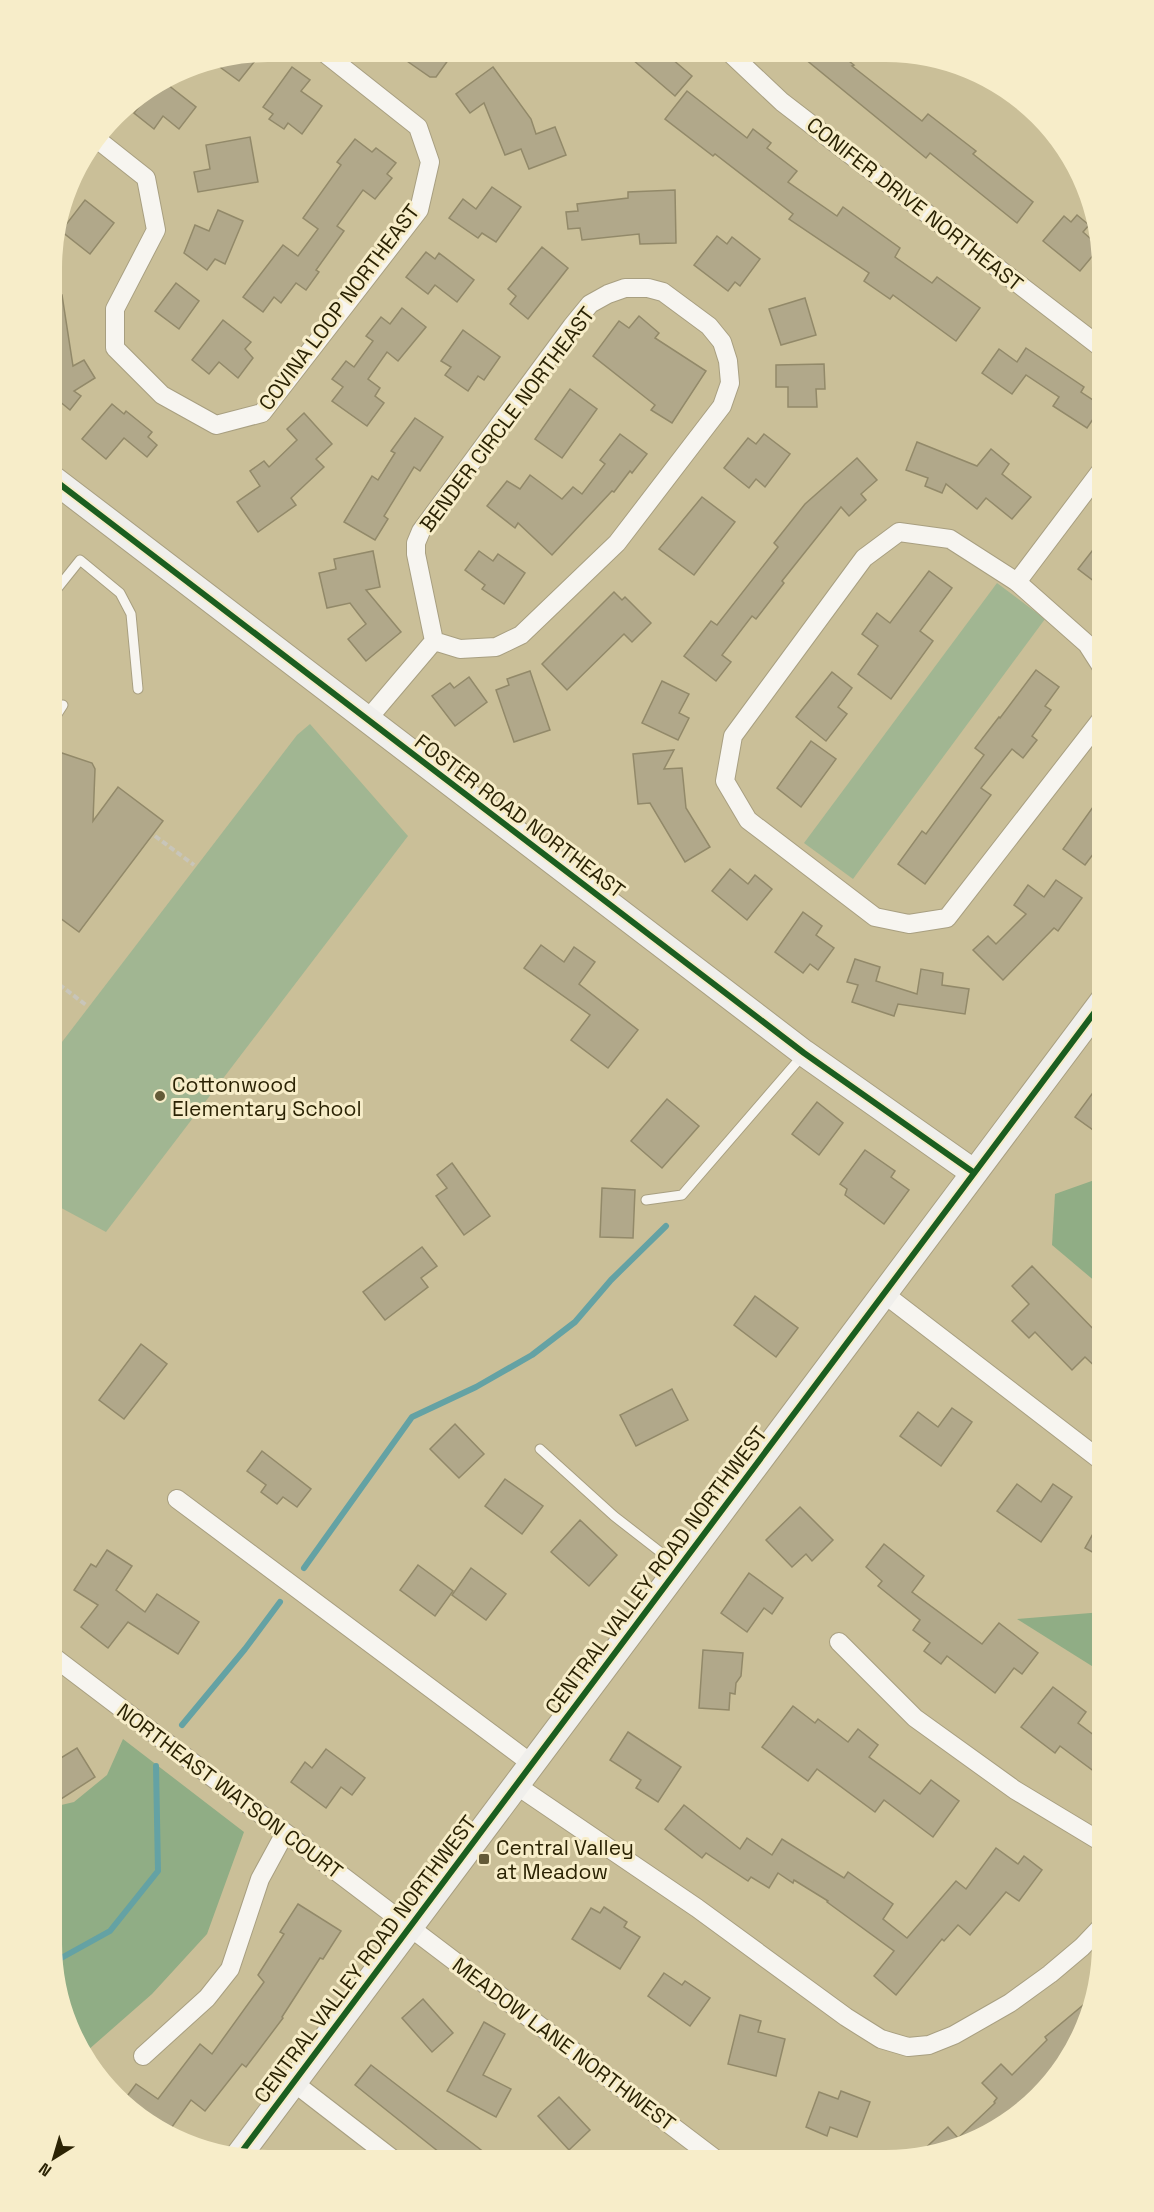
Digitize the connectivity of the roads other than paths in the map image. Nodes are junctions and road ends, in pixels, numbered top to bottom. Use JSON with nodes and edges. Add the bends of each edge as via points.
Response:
{"nodes":[{"id":1,"x":336,"y":62,"type":"edge"},
{"id":2,"x":740,"y":62,"type":"edge"},
{"id":3,"x":103,"y":144,"type":"edge"},
{"id":4,"x":1092,"y":341,"type":"edge"},
{"id":5,"x":1092,"y":483,"type":"edge"},
{"id":6,"x":62,"y":487,"type":"edge"},
{"id":7,"x":62,"y":582,"type":"edge"},
{"id":8,"x":1017,"y":582,"type":"junction"},
{"id":9,"x":434,"y":641,"type":"junction"},
{"id":10,"x":1092,"y":652,"type":"edge"},
{"id":11,"x":138,"y":689,"type":"dead end"},
{"id":12,"x":367,"y":720,"type":"junction"},
{"id":13,"x":1092,"y":731,"type":"edge"},
{"id":14,"x":1092,"y":1018,"type":"edge"},
{"id":15,"x":804,"y":1053,"type":"junction"},
{"id":16,"x":973,"y":1172,"type":"junction"},
{"id":17,"x":646,"y":1200,"type":"dead end"},
{"id":18,"x":883,"y":1293,"type":"junction"},
{"id":19,"x":540,"y":1449,"type":"dead end"},
{"id":20,"x":1092,"y":1454,"type":"edge"},
{"id":21,"x":177,"y":1499,"type":"dead end"},
{"id":22,"x":679,"y":1567,"type":"junction"},
{"id":23,"x":839,"y":1642,"type":"dead end"},
{"id":24,"x":62,"y":1662,"type":"edge"},
{"id":25,"x":532,"y":1764,"type":"junction"},
{"id":26,"x":516,"y":1785,"type":"junction"},
{"id":27,"x":285,"y":1833,"type":"junction"},
{"id":28,"x":1092,"y":1837,"type":"edge"},
{"id":29,"x":410,"y":1928,"type":"junction"},
{"id":30,"x":1092,"y":1936,"type":"edge"},
{"id":31,"x":143,"y":2056,"type":"dead end"},
{"id":32,"x":293,"y":2082,"type":"junction"},
{"id":33,"x":244,"y":2149,"type":"edge"},
{"id":34,"x":381,"y":2150,"type":"edge"},
{"id":35,"x":705,"y":2150,"type":"edge"}],
"edges":[{"from":1,"to":3,"type":"street","name":"COVINA LOOP NORTHEAST","via":[[418,127],[430,162],[419,210],[262,413],[216,425],[162,395],[115,348],[115,309],[156,230],[146,178]]},
{"from":2,"to":4,"type":"street","name":"CONIFER DRIVE NORTHEAST","via":[[782,102]]},
{"from":5,"to":8,"type":"street"},
{"from":6,"to":12,"type":"main road","name":"FOSTER ROAD NORTHEAST"},
{"from":7,"to":11,"type":"lane","via":[[80,560],[120,593],[131,614]]},
{"from":8,"to":10,"type":"street"},
{"from":8,"to":13,"type":"street","via":[[950,539],[899,532],[864,558],[733,736],[725,781],[748,820],[875,917],[909,924],[947,918]]},
{"from":9,"to":9,"type":"street","name":"BENDER CIRCLE NORTHEAST","via":[[460,649],[496,647],[521,635],[617,543],[722,406],[730,383],[728,361],[722,342],[709,326],[663,292],[648,288],[625,288],[590,304],[421,531],[416,554]]},
{"from":9,"to":12,"type":"street"},
{"from":12,"to":15,"type":"main road","name":"FOSTER ROAD NORTHEAST"},
{"from":14,"to":16,"type":"main road","name":"CENTRAL VALLEY ROAD NORTHWEST"},
{"from":15,"to":16,"type":"main road","name":"FOSTER ROAD NORTHEAST"},
{"from":15,"to":17,"type":"lane","via":[[682,1195]]},
{"from":16,"to":18,"type":"main road","name":"CENTRAL VALLEY ROAD NORTHWEST"},
{"from":18,"to":20,"type":"street"},
{"from":18,"to":22,"type":"main road","name":"CENTRAL VALLEY ROAD NORTHWEST"},
{"from":19,"to":22,"type":"lane"},
{"from":21,"to":25,"type":"street"},
{"from":22,"to":25,"type":"main road","name":"CENTRAL VALLEY ROAD NORTHWEST"},
{"from":23,"to":28,"type":"street","via":[[915,1718],[1016,1790]]},
{"from":24,"to":27,"type":"street","name":"NORTHEAST WATSON COURT"},
{"from":25,"to":26,"type":"main road","name":"CENTRAL VALLEY ROAD NORTHWEST"},
{"from":26,"to":29,"type":"main road","name":"CENTRAL VALLEY ROAD NORTHWEST"},
{"from":26,"to":30,"type":"street","via":[[697,1908],[846,2018],[881,2039],[908,2047],[930,2045],[954,2035],[1010,2003]]},
{"from":27,"to":29,"type":"street","name":"NORTHEAST WATSON COURT"},
{"from":27,"to":31,"type":"street","via":[[260,1879],[230,1969],[207,1998]]},
{"from":29,"to":32,"type":"main road","name":"CENTRAL VALLEY ROAD NORTHWEST"},
{"from":29,"to":35,"type":"street","name":"MEADOW LANE NORTHWEST"},
{"from":32,"to":33,"type":"main road","name":"CENTRAL VALLEY ROAD NORTHWEST"},
{"from":32,"to":34,"type":"street"}]}
